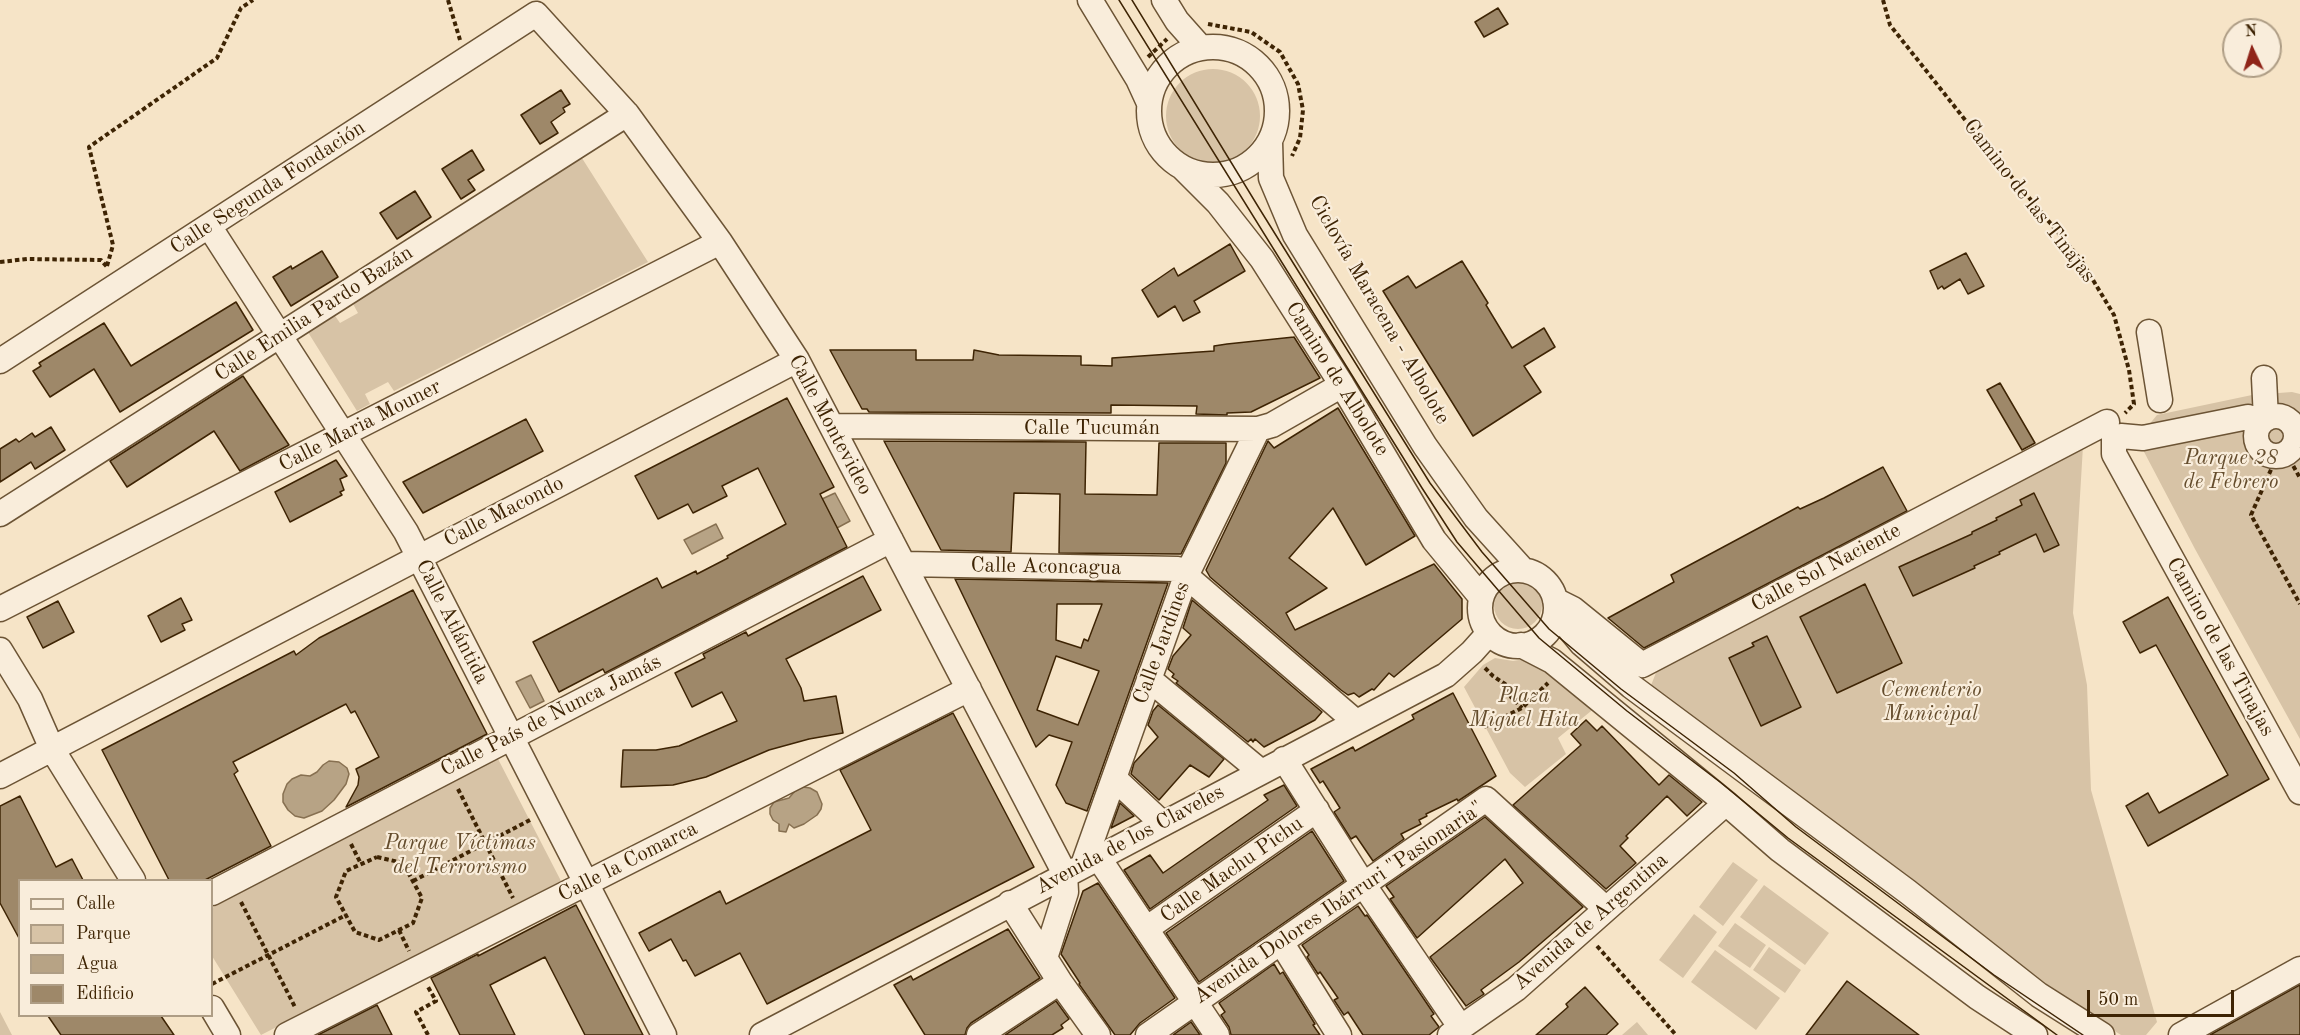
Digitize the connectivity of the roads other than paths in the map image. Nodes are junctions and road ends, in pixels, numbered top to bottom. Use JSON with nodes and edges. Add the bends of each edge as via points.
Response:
{"nodes":[{"id":1,"x":1090,"y":0,"type":"edge"},
{"id":2,"x":1164,"y":0,"type":"edge"},
{"id":3,"x":536,"y":14,"type":"joint"},
{"id":4,"x":1201,"y":48,"type":"junction"},
{"id":5,"x":1149,"y":103,"type":"junction"},
{"id":6,"x":627,"y":114,"type":"junction"},
{"id":7,"x":1270,"y":141,"type":"junction"},
{"id":8,"x":1183,"y":168,"type":"junction"},
{"id":9,"x":209,"y":226,"type":"junction"},
{"id":10,"x":720,"y":242,"type":"junction"},
{"id":11,"x":2149,"y":332,"type":"dead end"},
{"id":12,"x":280,"y":336,"type":"junction"},
{"id":13,"x":797,"y":360,"type":"junction"},
{"id":14,"x":0,"y":362,"type":"edge"},
{"id":15,"x":2264,"y":378,"type":"dead end"},
{"id":16,"x":1342,"y":385,"type":"junction"},
{"id":17,"x":2160,"y":400,"type":"dead end"},
{"id":18,"x":2263,"y":421,"type":"junction"},
{"id":19,"x":832,"y":426,"type":"junction"},
{"id":20,"x":2116,"y":428,"type":"junction"},
{"id":21,"x":1258,"y":429,"type":"junction"},
{"id":22,"x":344,"y":435,"type":"junction"},
{"id":23,"x":2292,"y":444,"type":"edge"},
{"id":24,"x":0,"y":514,"type":"edge"},
{"id":25,"x":891,"y":540,"type":"junction"},
{"id":26,"x":418,"y":556,"type":"junction"},
{"id":27,"x":904,"y":564,"type":"junction"},
{"id":28,"x":1523,"y":570,"type":"junction"},
{"id":29,"x":1186,"y":576,"type":"junction"},
{"id":30,"x":1481,"y":597,"type":"junction"},
{"id":31,"x":1555,"y":604,"type":"junction"},
{"id":32,"x":0,"y":609,"type":"edge"},
{"id":33,"x":1489,"y":633,"type":"junction"},
{"id":34,"x":1521,"y":645,"type":"junction"},
{"id":35,"x":0,"y":650,"type":"edge"},
{"id":36,"x":1149,"y":679,"type":"junction"},
{"id":37,"x":969,"y":690,"type":"junction"},
{"id":38,"x":1356,"y":722,"type":"junction"},
{"id":39,"x":511,"y":737,"type":"junction"},
{"id":40,"x":52,"y":749,"type":"junction"},
{"id":41,"x":1284,"y":759,"type":"junction"},
{"id":42,"x":1260,"y":771,"type":"junction"},
{"id":43,"x":0,"y":776,"type":"edge"},
{"id":44,"x":1115,"y":779,"type":"junction"},
{"id":45,"x":2300,"y":792,"type":"edge"},
{"id":46,"x":1726,"y":803,"type":"junction"},
{"id":47,"x":1317,"y":810,"type":"junction"},
{"id":48,"x":1162,"y":823,"type":"junction"},
{"id":49,"x":1082,"y":865,"type":"junction"},
{"id":50,"x":132,"y":879,"type":"edge"},
{"id":51,"x":587,"y":883,"type":"junction"},
{"id":52,"x":1363,"y":884,"type":"junction"},
{"id":53,"x":221,"y":887,"type":"edge"},
{"id":54,"x":1010,"y":903,"type":"junction"},
{"id":55,"x":1606,"y":909,"type":"junction"},
{"id":56,"x":1146,"y":929,"type":"junction"},
{"id":57,"x":1281,"y":942,"type":"junction"},
{"id":58,"x":1045,"y":958,"type":"junction"},
{"id":59,"x":2300,"y":969,"type":"edge"},
{"id":60,"x":1060,"y":982,"type":"junction"},
{"id":61,"x":1195,"y":1002,"type":"junction"},
{"id":62,"x":213,"y":1010,"type":"edge"},
{"id":63,"x":296,"y":1030,"type":"edge"},
{"id":64,"x":1455,"y":1033,"type":"edge"},
{"id":65,"x":767,"y":1034,"type":"edge"},
{"id":66,"x":228,"y":1035,"type":"edge"},
{"id":67,"x":664,"y":1035,"type":"edge"},
{"id":68,"x":979,"y":1035,"type":"edge"},
{"id":69,"x":1098,"y":1035,"type":"edge"},
{"id":70,"x":1148,"y":1035,"type":"edge"},
{"id":71,"x":1216,"y":1035,"type":"edge"},
{"id":72,"x":1339,"y":1035,"type":"edge"},
{"id":73,"x":2035,"y":1035,"type":"edge"},
{"id":74,"x":2102,"y":1035,"type":"edge"},
{"id":75,"x":2181,"y":1035,"type":"edge"}],
"edges":[{"from":1,"to":5,"type":"street"},
{"from":2,"to":4,"type":"street"},
{"from":3,"to":6,"type":"street","name":"Calle Montevideo"},
{"from":3,"to":9,"type":"street","name":"Calle Segunda Fondación"},
{"from":4,"to":5,"type":"street","via":[[1182,55],[1163,70]]},
{"from":4,"to":7,"type":"street","via":[[1221,48],[1243,55],[1266,76],[1277,106]]},
{"from":5,"to":8,"type":"street","via":[[1149,119],[1159,147]]},
{"from":6,"to":10,"type":"street","name":"Calle Montevideo"},
{"from":6,"to":12,"type":"street","name":"Calle Emilia Pardo Bazán"},
{"from":7,"to":8,"type":"street","via":[[1247,165],[1224,174]]},
{"from":7,"to":28,"type":"street","name":"Camino de Albolote","via":[[1271,178],[1295,236],[1425,446],[1476,518]]},
{"from":8,"to":16,"type":"street","name":"Camino de Albolote","via":[[1218,203],[1262,259]]},
{"from":9,"to":12,"type":"street","name":"Calle Atlántida"},
{"from":9,"to":14,"type":"street","name":"Calle Segunda Fondación","via":[[113,275]]},
{"from":10,"to":13,"type":"street","name":"Calle Montevideo"},
{"from":10,"to":22,"type":"street","name":"Calle Maria Mouner"},
{"from":11,"to":17,"type":"street"},
{"from":12,"to":22,"type":"street","name":"Calle Atlántida"},
{"from":12,"to":24,"type":"street","name":"Calle Emilia Pardo Bazán"},
{"from":13,"to":19,"type":"street","name":"Calle Montevideo"},
{"from":13,"to":26,"type":"street","name":"Calle Macondo"},
{"from":15,"to":18,"type":"street"},
{"from":16,"to":21,"type":"street","name":"Calle Tucumán"},
{"from":16,"to":30,"type":"street","name":"Camino de Albolote","via":[[1434,540]]},
{"from":18,"to":20,"type":"street","via":[[2248,417],[2143,438]]},
{"from":18,"to":23,"type":"street","via":[[2279,417],[2291,423]]},
{"from":18,"to":23,"type":"street","via":[[2256,435],[2260,448],[2271,455]]},
{"from":19,"to":21,"type":"street","name":"Calle Tucumán"},
{"from":19,"to":25,"type":"street","name":"Calle Montevideo"},
{"from":20,"to":31,"type":"street","name":"Calle Sol Naciente","via":[[1642,665],[1573,609]]},
{"from":20,"to":45,"type":"street","name":"Camino de las Tinajas","via":[[2114,454]]},
{"from":21,"to":29,"type":"street","name":"Calle Jardines"},
{"from":22,"to":26,"type":"street","name":"Calle Atlántida"},
{"from":22,"to":32,"type":"street","name":"Calle Maria Mouner"},
{"from":25,"to":27,"type":"street","name":"Calle Montevideo"},
{"from":25,"to":39,"type":"street","name":"Calle País de Nunca Jamás"},
{"from":26,"to":39,"type":"street","name":"Calle Atlántida"},
{"from":26,"to":40,"type":"street","name":"Calle Macondo"},
{"from":27,"to":29,"type":"street","name":"Calle Aconcagua","via":[[1178,569]]},
{"from":27,"to":37,"type":"street","name":"Calle Montevideo"},
{"from":28,"to":30,"type":"street","via":[[1500,574],[1487,585]]},
{"from":28,"to":31,"type":"street","via":[[1538,575],[1550,587]]},
{"from":29,"to":36,"type":"street","name":"Calle Jardines"},
{"from":29,"to":38,"type":"street"},
{"from":30,"to":33,"type":"street","via":[[1483,623]]},
{"from":31,"to":34,"type":"street","via":[[1549,629],[1535,641]]},
{"from":31,"to":74,"type":"street","via":[[1582,644],[1631,686],[1908,892],[2039,995]]},
{"from":33,"to":34,"type":"street","via":[[1510,645]]},
{"from":33,"to":38,"type":"street","name":"Avenida de los Claveles","via":[[1446,675]]},
{"from":34,"to":46,"type":"street","via":[[1552,661]]},
{"from":35,"to":40,"type":"street","via":[[30,699]]},
{"from":36,"to":42,"type":"street"},
{"from":36,"to":44,"type":"street","name":"Calle Jardines"},
{"from":37,"to":49,"type":"street","name":"Calle Montevideo"},
{"from":37,"to":51,"type":"street","name":"Calle la Comarca"},
{"from":38,"to":41,"type":"street","name":"Avenida de los Claveles"},
{"from":39,"to":51,"type":"street","name":"Calle Atlántida"},
{"from":39,"to":53,"type":"street","name":"Calle País de Nunca Jamás"},
{"from":40,"to":43,"type":"street","name":"Calle Macondo"},
{"from":40,"to":50,"type":"street"},
{"from":41,"to":42,"type":"street","name":"Avenida de los Claveles"},
{"from":41,"to":47,"type":"street"},
{"from":42,"to":48,"type":"street","name":"Avenida de los Claveles"},
{"from":44,"to":48,"type":"street"},
{"from":44,"to":49,"type":"street","name":"Calle Jardines"},
{"from":46,"to":55,"type":"street","name":"Avenida de Argentina"},
{"from":46,"to":73,"type":"street","via":[[1780,850],[1881,926]]},
{"from":47,"to":52,"type":"street"},
{"from":47,"to":56,"type":"street","name":"Calle Machu Pichu"},
{"from":48,"to":49,"type":"street","name":"Avenida de los Claveles"},
{"from":49,"to":54,"type":"street","name":"Avenida de los Claveles"},
{"from":49,"to":56,"type":"street","name":"Calle Montevideo"},
{"from":49,"to":58,"type":"street","name":"Calle Jardines","via":[[1066,892]]},
{"from":51,"to":63,"type":"street","name":"Calle la Comarca"},
{"from":51,"to":67,"type":"street","name":"Calle Atlántida"},
{"from":52,"to":55,"type":"street","name":"Avenida Dolores Ibárruri \"Pasionaria\"","via":[[1486,798]]},
{"from":52,"to":57,"type":"street","name":"Avenida Dolores Ibárruri \"Pasionaria\""},
{"from":52,"to":64,"type":"street"},
{"from":54,"to":58,"type":"street"},
{"from":54,"to":65,"type":"street","name":"Avenida de los Claveles"},
{"from":55,"to":64,"type":"street","name":"Avenida de Argentina","via":[[1516,989]]},
{"from":56,"to":61,"type":"street","name":"Calle Montevideo"},
{"from":57,"to":61,"type":"street","name":"Avenida Dolores Ibárruri \"Pasionaria\""},
{"from":57,"to":72,"type":"street"},
{"from":58,"to":60,"type":"street"},
{"from":59,"to":75,"type":"street"},
{"from":60,"to":68,"type":"street"},
{"from":60,"to":69,"type":"street"},
{"from":61,"to":70,"type":"street","name":"Avenida Dolores Ibárruri \"Pasionaria\""},
{"from":61,"to":71,"type":"street","name":"Calle Montevideo"},
{"from":62,"to":66,"type":"street"}]}
